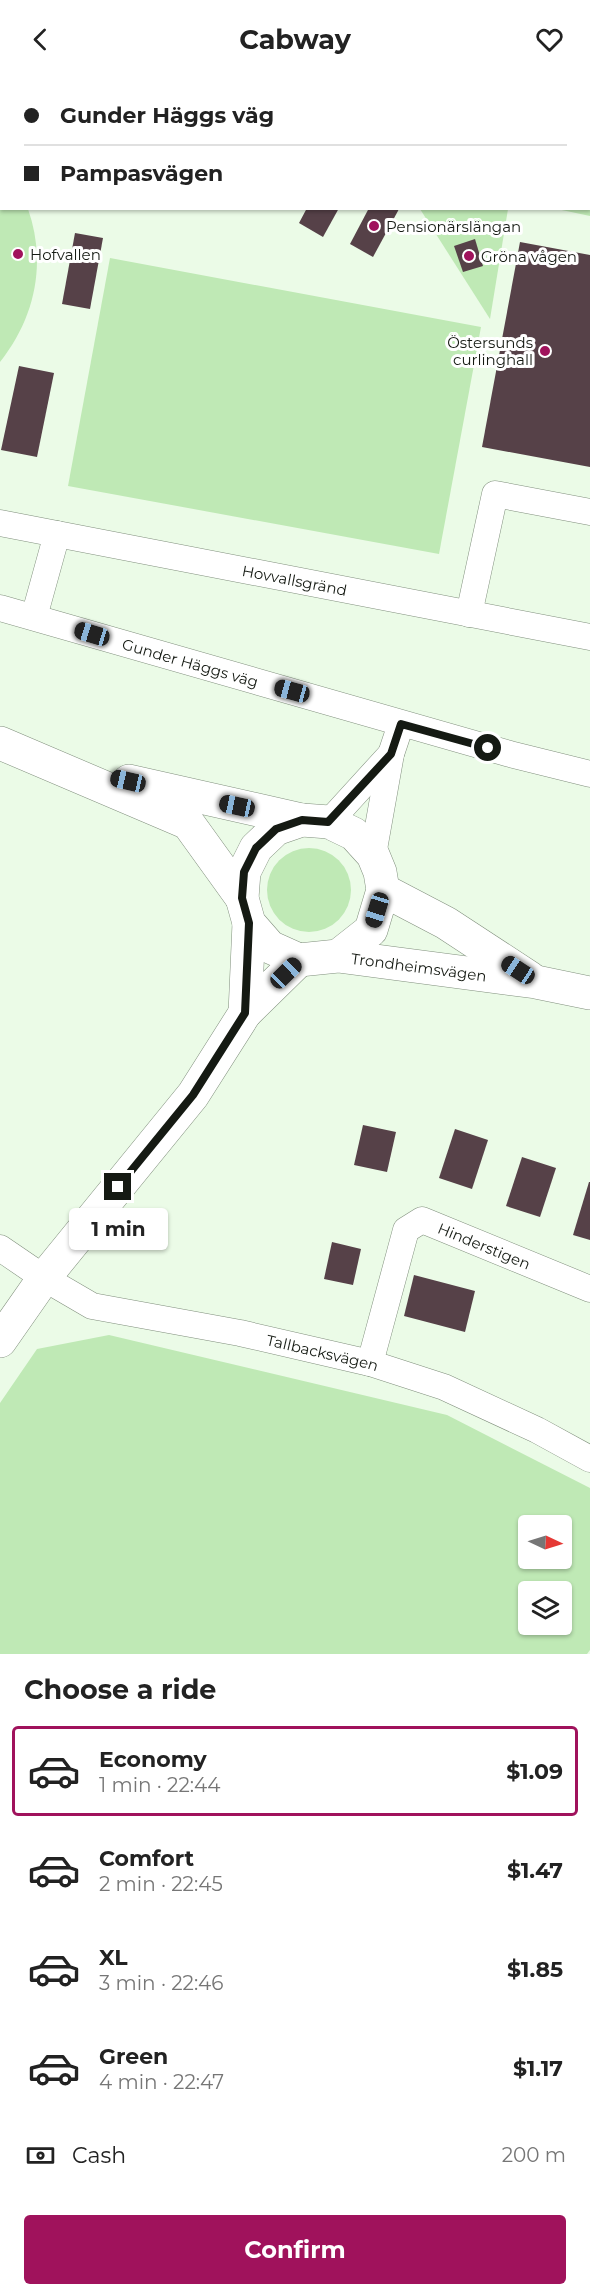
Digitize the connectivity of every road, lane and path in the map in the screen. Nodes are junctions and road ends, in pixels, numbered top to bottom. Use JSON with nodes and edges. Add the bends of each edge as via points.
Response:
{"nodes":[{"id":1,"x":590,"y":512,"type":"edge"},
{"id":2,"x":0,"y":523,"type":"edge"},
{"id":3,"x":57,"y":534,"type":"junction"},
{"id":4,"x":0,"y":608,"type":"edge"},
{"id":5,"x":469,"y":614,"type":"junction"},
{"id":6,"x":34,"y":617,"type":"junction"},
{"id":7,"x":590,"y":637,"type":"edge"},
{"id":8,"x":401,"y":724,"type":"junction"},
{"id":9,"x":0,"y":743,"type":"edge"},
{"id":10,"x":391,"y":754,"type":"junction"},
{"id":11,"x":40,"y":762,"type":"junction"},
{"id":12,"x":590,"y":774,"type":"edge"},
{"id":13,"x":315,"y":821,"type":"junction"},
{"id":14,"x":373,"y":855,"type":"junction"},
{"id":15,"x":383,"y":890,"type":"junction"},
{"id":16,"x":246,"y":910,"type":"junction"},
{"id":17,"x":338,"y":956,"type":"junction"},
{"id":18,"x":299,"y":960,"type":"junction"},
{"id":19,"x":537,"y":982,"type":"junction"},
{"id":20,"x":590,"y":993,"type":"edge"},
{"id":21,"x":245,"y":1013,"type":"junction"},
{"id":22,"x":0,"y":1248,"type":"edge"},
{"id":23,"x":44,"y":1278,"type":"junction"},
{"id":24,"x":590,"y":1289,"type":"edge"},
{"id":25,"x":0,"y":1341,"type":"edge"},
{"id":26,"x":370,"y":1363,"type":"junction"},
{"id":27,"x":590,"y":1459,"type":"edge"}],
"edges":[{"from":1,"to":5,"type":"street","via":[[495,494]]},
{"from":2,"to":3,"type":"street","name":"Hovvallsgränd"},
{"from":3,"to":5,"type":"street","name":"Hovvallsgränd"},
{"from":3,"to":6,"type":"street"},
{"from":4,"to":6,"type":"street","name":"Gunder Häggs väg"},
{"from":5,"to":7,"type":"street","name":"Hovvallsgränd"},
{"from":6,"to":8,"type":"street","name":"Gunder Häggs väg"},
{"from":8,"to":10,"type":"street"},
{"from":8,"to":12,"type":"street","name":"Gunder Häggs väg"},
{"from":9,"to":11,"type":"main road"},
{"from":10,"to":13,"type":"street"},
{"from":10,"to":14,"type":"street"},
{"from":11,"to":13,"type":"main road"},
{"from":11,"to":16,"type":"main road","via":[[188,823]]},
{"from":13,"to":14,"type":"main road","via":[[354,834]]},
{"from":13,"to":16,"type":"main road","via":[[276,829],[256,848],[244,872]]},
{"from":14,"to":15,"type":"main road"},
{"from":15,"to":17,"type":"main road","via":[[371,930]]},
{"from":15,"to":19,"type":"main road","name":"Trondheimsvägen","via":[[446,923]]},
{"from":16,"to":18,"type":"main road","via":[[270,947]]},
{"from":16,"to":21,"type":"main road"},
{"from":17,"to":18,"type":"main road"},
{"from":17,"to":19,"type":"main road","name":"Trondheimsvägen"},
{"from":18,"to":21,"type":"main road"},
{"from":19,"to":20,"type":"main road","name":"Trondheimsvägen"},
{"from":21,"to":23,"type":"main road","via":[[193,1095]]},
{"from":22,"to":23,"type":"street","name":"Tallbacksvägen"},
{"from":23,"to":25,"type":"main road"},
{"from":23,"to":26,"type":"street","name":"Tallbacksvägen","via":[[92,1306]]},
{"from":24,"to":26,"type":"street","name":"Hinderstigen","via":[[422,1220],[406,1230]]},
{"from":26,"to":27,"type":"street","name":"Tallbacksvägen","via":[[444,1387]]}]}
